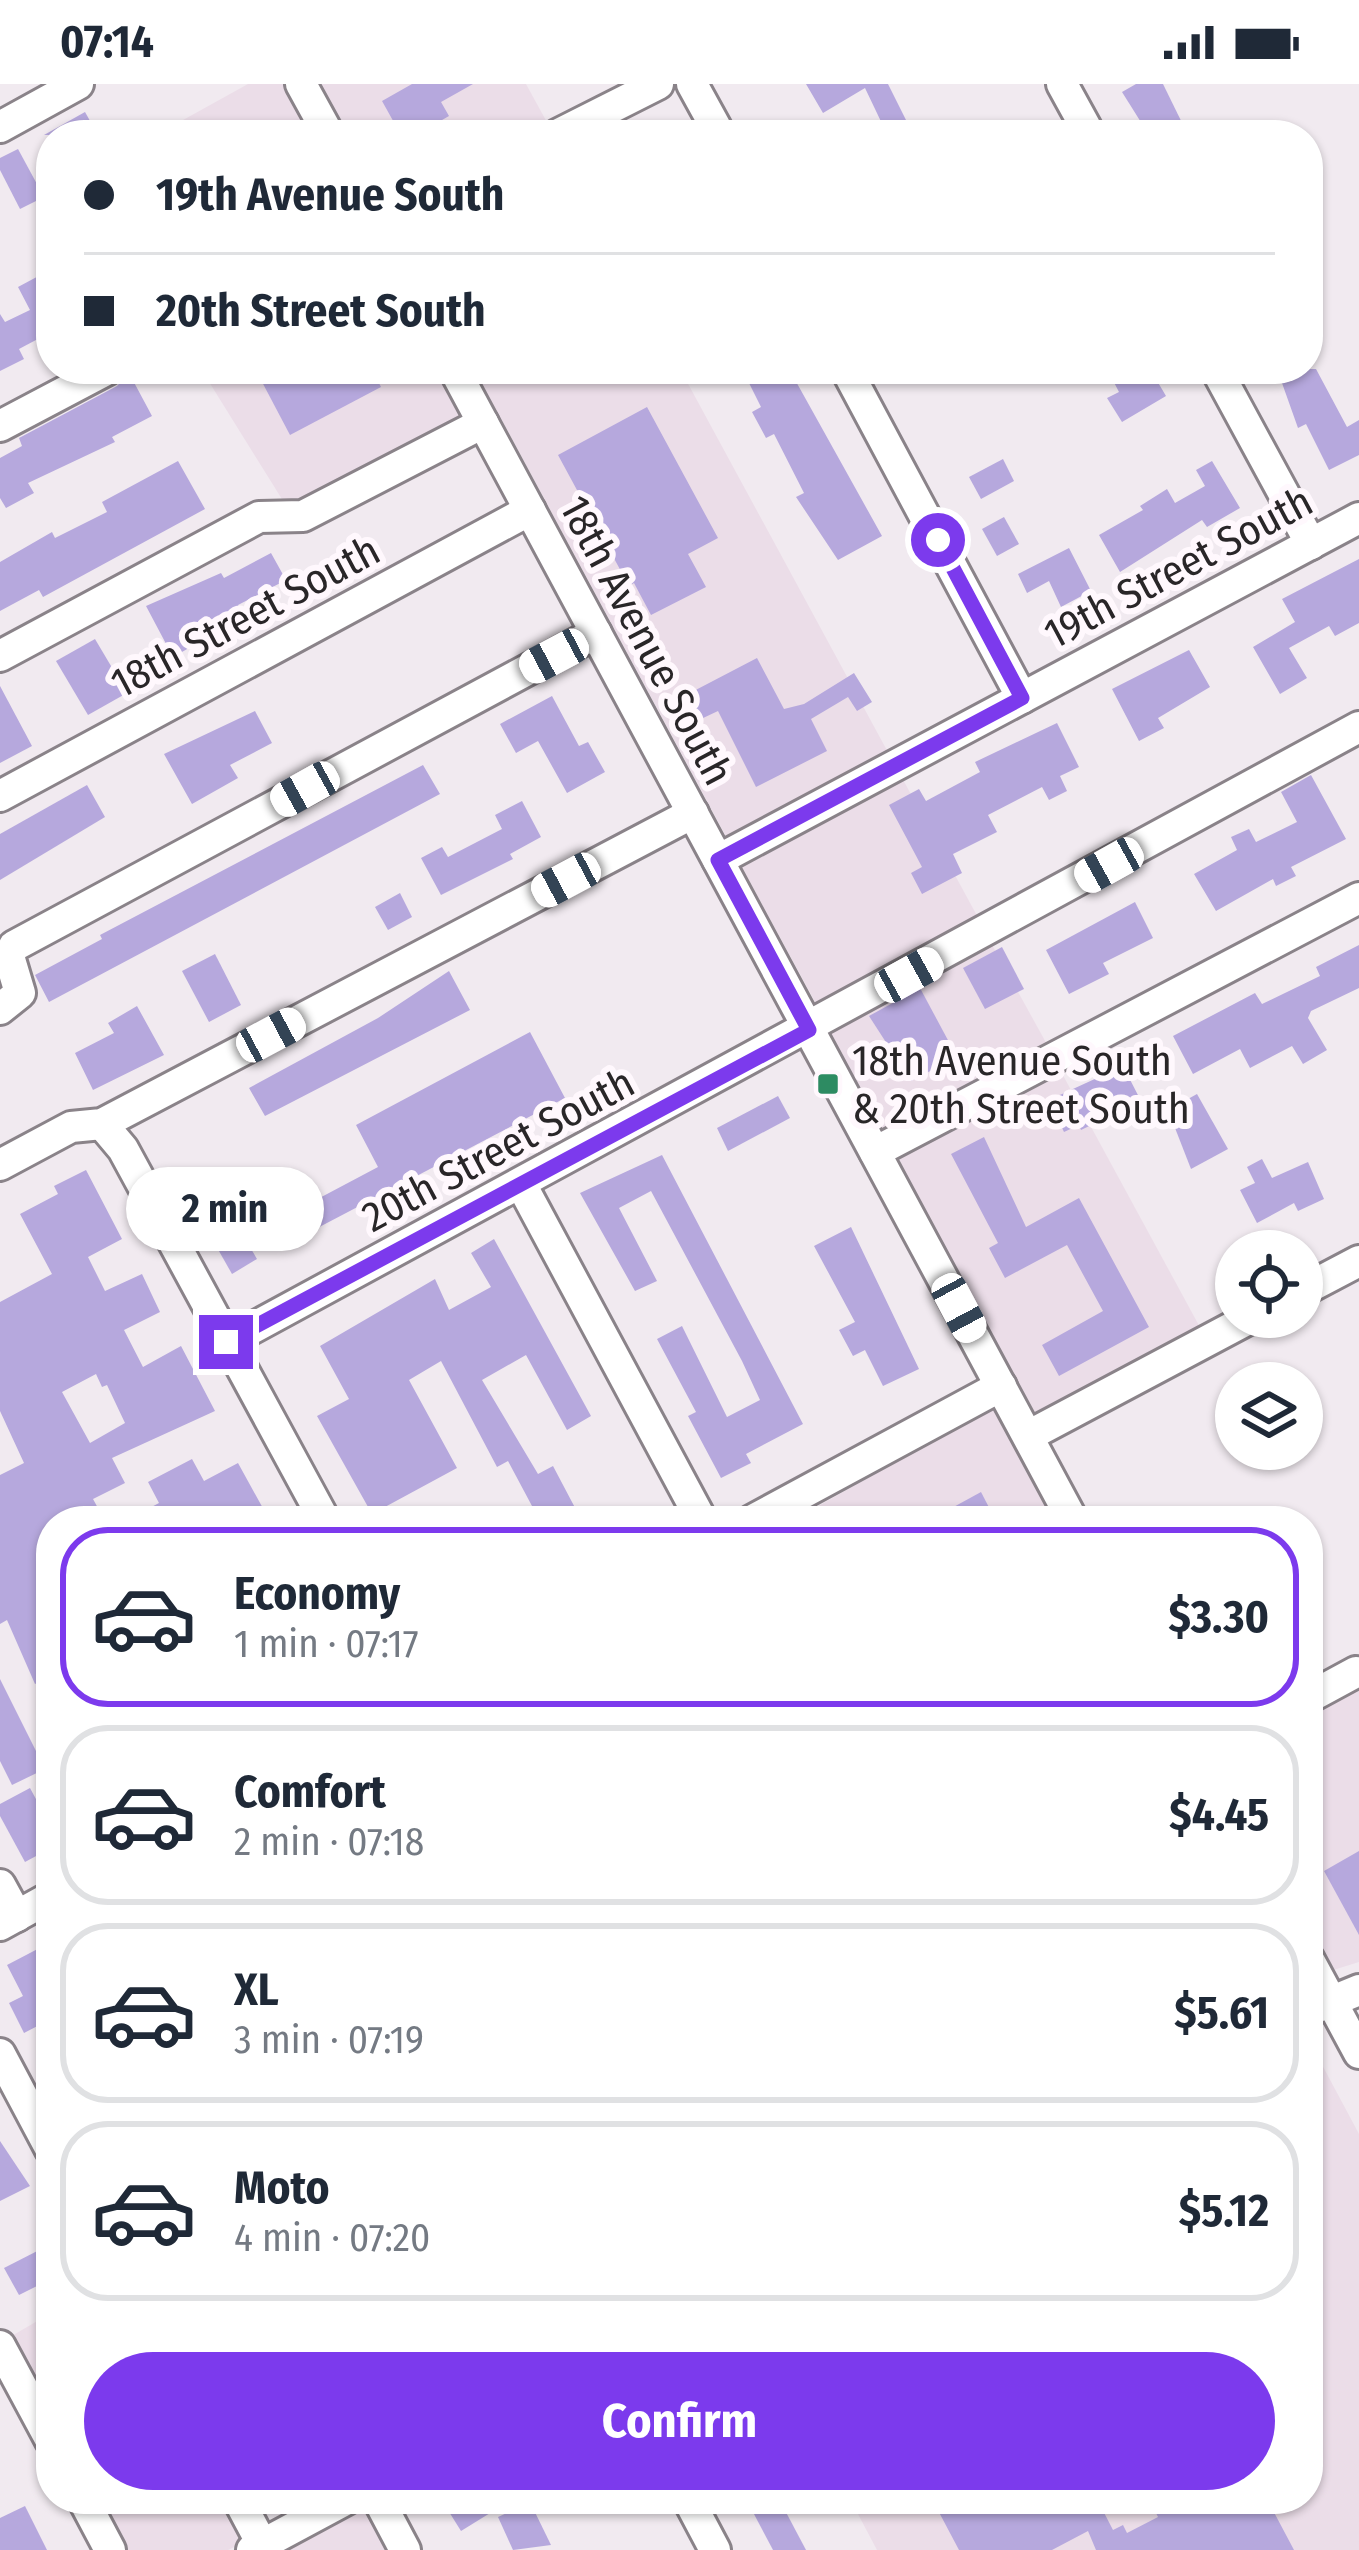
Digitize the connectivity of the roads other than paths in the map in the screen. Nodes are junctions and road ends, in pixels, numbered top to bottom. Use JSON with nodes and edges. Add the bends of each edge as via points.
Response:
{"nodes":[{"id":1,"x":78,"y":84,"type":"edge"},
{"id":2,"x":301,"y":84,"type":"edge"},
{"id":3,"x":658,"y":84,"type":"edge"},
{"id":4,"x":692,"y":84,"type":"edge"},
{"id":5,"x":1062,"y":84,"type":"edge"},
{"id":6,"x":320,"y":120,"type":"edge"},
{"id":7,"x":587,"y":120,"type":"edge"},
{"id":8,"x":712,"y":120,"type":"edge"},
{"id":9,"x":1082,"y":120,"type":"edge"},
{"id":10,"x":0,"y":127,"type":"edge"},
{"id":11,"x":80,"y":384,"type":"edge"},
{"id":12,"x":462,"y":384,"type":"edge"},
{"id":13,"x":854,"y":384,"type":"edge"},
{"id":14,"x":1224,"y":384,"type":"edge"},
{"id":15,"x":483,"y":423,"type":"junction"},
{"id":16,"x":0,"y":427,"type":"edge"},
{"id":17,"x":530,"y":510,"type":"junction"},
{"id":18,"x":1359,"y":518,"type":"edge"},
{"id":19,"x":1311,"y":544,"type":"junction"},
{"id":20,"x":596,"y":633,"type":"junction"},
{"id":21,"x":0,"y":656,"type":"edge"},
{"id":22,"x":1022,"y":698,"type":"junction"},
{"id":23,"x":1359,"y":728,"type":"edge"},
{"id":24,"x":0,"y":796,"type":"edge"},
{"id":25,"x":693,"y":813,"type":"junction"},
{"id":26,"x":718,"y":860,"type":"junction"},
{"id":27,"x":1359,"y":898,"type":"edge"},
{"id":28,"x":0,"y":1009,"type":"edge"},
{"id":29,"x":809,"y":1030,"type":"junction"},
{"id":30,"x":102,"y":1124,"type":"junction"},
{"id":31,"x":875,"y":1152,"type":"junction"},
{"id":32,"x":0,"y":1165,"type":"edge"},
{"id":33,"x":521,"y":1184,"type":"junction"},
{"id":34,"x":1359,"y":1261,"type":"edge"},
{"id":35,"x":1323,"y":1280,"type":"edge"},
{"id":36,"x":1215,"y":1337,"type":"edge"},
{"id":37,"x":226,"y":1342,"type":"junction"},
{"id":38,"x":1001,"y":1386,"type":"junction"},
{"id":39,"x":1028,"y":1436,"type":"junction"},
{"id":40,"x":318,"y":1506,"type":"edge"},
{"id":41,"x":693,"y":1506,"type":"edge"},
{"id":42,"x":779,"y":1506,"type":"edge"},
{"id":43,"x":1065,"y":1506,"type":"edge"},
{"id":44,"x":1356,"y":1672,"type":"edge"},
{"id":45,"x":1323,"y":1690,"type":"edge"},
{"id":46,"x":0,"y":1885,"type":"edge"},
{"id":47,"x":36,"y":1905,"type":"edge"},
{"id":48,"x":8,"y":1920,"type":"edge"},
{"id":49,"x":1333,"y":2000,"type":"edge"},
{"id":50,"x":1359,"y":2053,"type":"edge"},
{"id":51,"x":0,"y":2054,"type":"edge"},
{"id":52,"x":36,"y":2122,"type":"edge"},
{"id":53,"x":0,"y":2346,"type":"edge"},
{"id":54,"x":36,"y":2412,"type":"edge"},
{"id":55,"x":90,"y":2514,"type":"edge"},
{"id":56,"x":244,"y":2514,"type":"edge"},
{"id":57,"x":318,"y":2514,"type":"edge"},
{"id":58,"x":386,"y":2514,"type":"edge"},
{"id":59,"x":696,"y":2514,"type":"edge"},
{"id":60,"x":257,"y":2547,"type":"edge"},
{"id":61,"x":110,"y":2550,"type":"edge"},
{"id":62,"x":405,"y":2550,"type":"edge"},
{"id":63,"x":716,"y":2550,"type":"edge"}],
"edges":[{"from":1,"to":10,"type":"street"},
{"from":2,"to":6,"type":"street"},
{"from":3,"to":7,"type":"street"},
{"from":4,"to":8,"type":"street"},
{"from":5,"to":9,"type":"street"},
{"from":11,"to":16,"type":"street"},
{"from":12,"to":15,"type":"street","name":"18th Avenue South"},
{"from":13,"to":22,"type":"street"},
{"from":14,"to":19,"type":"street"},
{"from":15,"to":17,"type":"street","name":"18th Avenue South"},
{"from":15,"to":21,"type":"street","via":[[303,516],[259,517]]},
{"from":17,"to":20,"type":"street","name":"18th Avenue South"},
{"from":17,"to":24,"type":"street","name":"18th Street South"},
{"from":18,"to":19,"type":"street","name":"19th Street South"},
{"from":19,"to":22,"type":"street","name":"19th Street South"},
{"from":20,"to":25,"type":"street","name":"18th Avenue South"},
{"from":20,"to":28,"type":"street","via":[[14,946],[9,956],[20,993]]},
{"from":22,"to":26,"type":"street","name":"19th Street South"},
{"from":23,"to":29,"type":"street","name":"20th Street South"},
{"from":25,"to":26,"type":"street","name":"18th Avenue South"},
{"from":25,"to":30,"type":"street"},
{"from":26,"to":29,"type":"street","name":"18th Avenue South"},
{"from":27,"to":31,"type":"street"},
{"from":29,"to":31,"type":"street","name":"18th Avenue South"},
{"from":29,"to":33,"type":"street","name":"20th Street South"},
{"from":30,"to":32,"type":"street","via":[[71,1127]]},
{"from":30,"to":37,"type":"street"},
{"from":31,"to":38,"type":"street","name":"18th Avenue South"},
{"from":33,"to":37,"type":"street","name":"20th Street South"},
{"from":33,"to":41,"type":"street"},
{"from":34,"to":35,"type":"street"},
{"from":36,"to":39,"type":"street"},
{"from":37,"to":40,"type":"street"},
{"from":38,"to":39,"type":"street","name":"18th Avenue South"},
{"from":38,"to":42,"type":"street"},
{"from":39,"to":43,"type":"street","name":"18th Avenue South"},
{"from":44,"to":45,"type":"street"},
{"from":46,"to":48,"type":"street"},
{"from":47,"to":48,"type":"street"},
{"from":49,"to":50,"type":"street"},
{"from":51,"to":52,"type":"street"},
{"from":53,"to":54,"type":"street"},
{"from":55,"to":61,"type":"street"},
{"from":56,"to":60,"type":"street"},
{"from":57,"to":60,"type":"street"},
{"from":58,"to":62,"type":"street"},
{"from":59,"to":63,"type":"street"}]}
